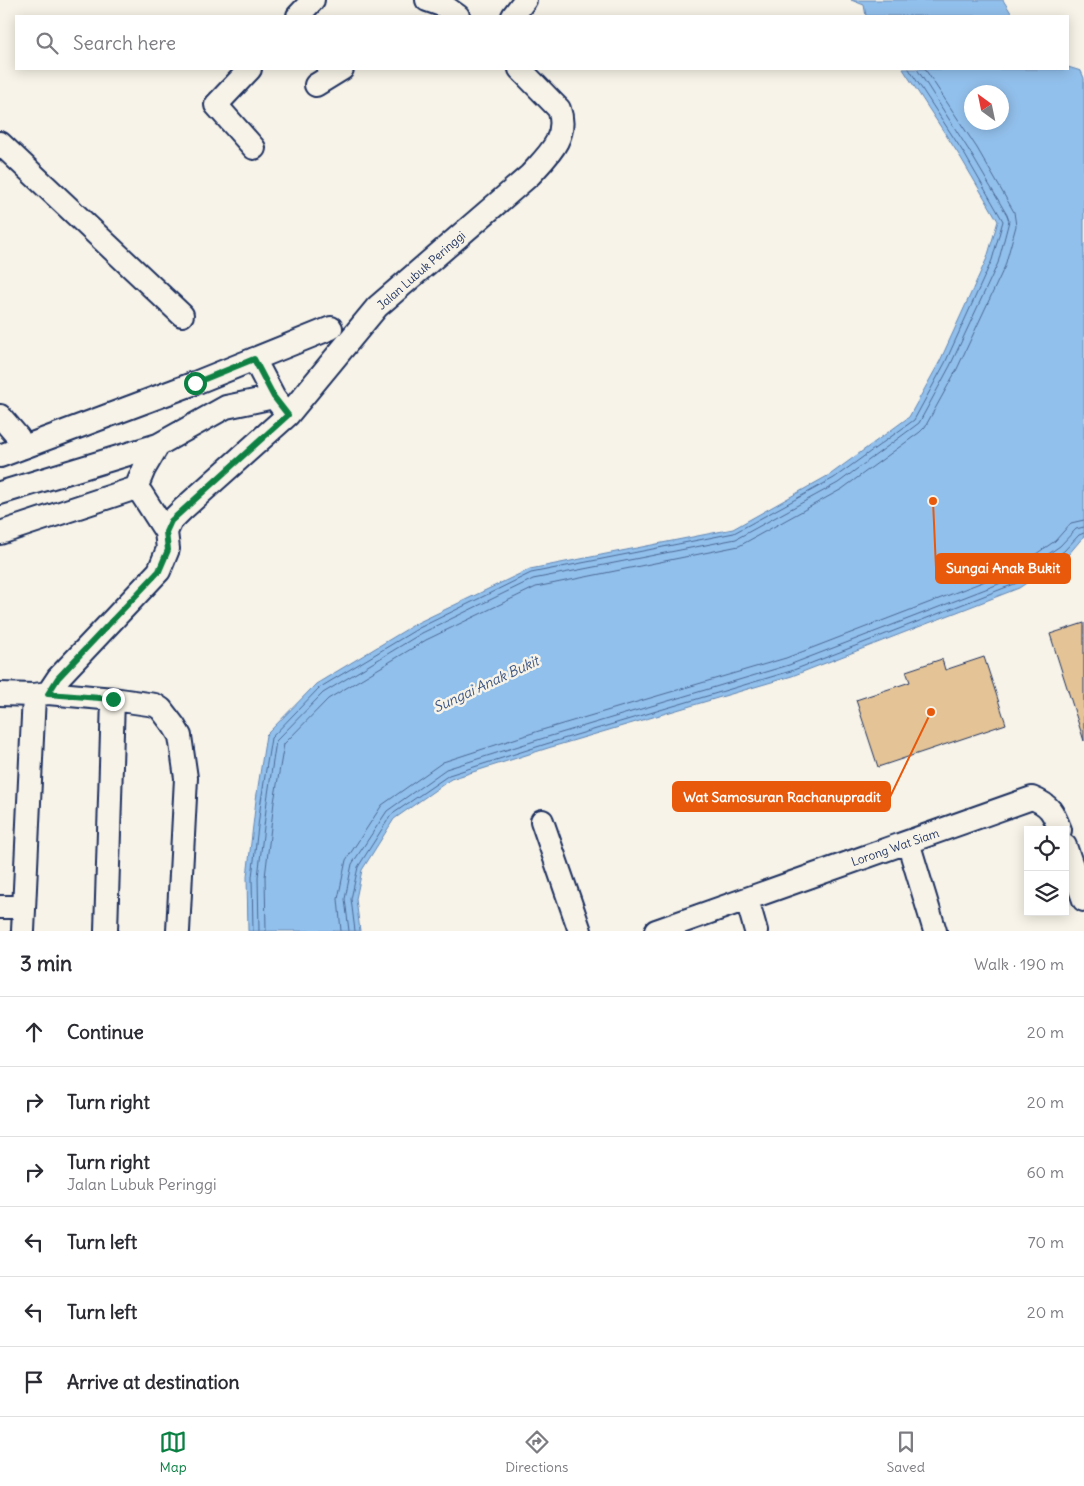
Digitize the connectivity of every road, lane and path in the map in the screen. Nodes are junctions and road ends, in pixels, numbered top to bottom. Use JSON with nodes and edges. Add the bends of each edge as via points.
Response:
{"nodes":[{"id":1,"x":313,"y":0,"type":"edge"},
{"id":2,"x":525,"y":0,"type":"edge"},
{"id":3,"x":299,"y":15,"type":"edge"},
{"id":4,"x":514,"y":15,"type":"edge"},
{"id":5,"x":249,"y":70,"type":"edge"},
{"id":6,"x":340,"y":70,"type":"edge"},
{"id":7,"x":521,"y":70,"type":"edge"},
{"id":8,"x":316,"y":85,"type":"dead end"},
{"id":9,"x":0,"y":144,"type":"edge"},
{"id":10,"x":254,"y":148,"type":"dead end"},
{"id":11,"x":182,"y":315,"type":"dead end"},
{"id":12,"x":331,"y":328,"type":"dead end"},
{"id":13,"x":254,"y":359,"type":"junction"},
{"id":14,"x":274,"y":397,"type":"junction"},
{"id":15,"x":288,"y":415,"type":"junction"},
{"id":16,"x":0,"y":416,"type":"edge"},
{"id":17,"x":158,"y":445,"type":"junction"},
{"id":18,"x":21,"y":448,"type":"junction"},
{"id":19,"x":0,"y":456,"type":"edge"},
{"id":20,"x":136,"y":488,"type":"junction"},
{"id":21,"x":0,"y":493,"type":"edge"},
{"id":22,"x":166,"y":532,"type":"junction"},
{"id":23,"x":0,"y":533,"type":"edge"},
{"id":24,"x":0,"y":694,"type":"edge"},
{"id":25,"x":41,"y":694,"type":"junction"},
{"id":26,"x":113,"y":699,"type":"junction"},
{"id":27,"x":542,"y":821,"type":"dead end"},
{"id":28,"x":1059,"y":826,"type":"edge"},
{"id":29,"x":908,"y":842,"type":"junction"},
{"id":30,"x":1069,"y":857,"type":"edge"},
{"id":31,"x":747,"y":899,"type":"junction"},
{"id":32,"x":1084,"y":900,"type":"edge"},
{"id":33,"x":0,"y":907,"type":"edge"},
{"id":34,"x":23,"y":907,"type":"junction"},
{"id":35,"x":23,"y":931,"type":"edge"},
{"id":36,"x":106,"y":931,"type":"edge"},
{"id":37,"x":178,"y":931,"type":"edge"},
{"id":38,"x":580,"y":931,"type":"edge"},
{"id":39,"x":656,"y":931,"type":"edge"},
{"id":40,"x":756,"y":931,"type":"edge"},
{"id":41,"x":935,"y":931,"type":"edge"}],
"edges":[{"from":1,"to":3,"type":"street"},
{"from":2,"to":4,"type":"street"},
{"from":5,"to":10,"type":"street","via":[[216,105]]},
{"from":6,"to":8,"type":"street"},
{"from":7,"to":15,"type":"street","name":"Jalan Lubuk Peringgi","via":[[559,109],[562,117],[560,139],[530,175],[377,307]]},
{"from":9,"to":11,"type":"street"},
{"from":12,"to":13,"type":"street"},
{"from":13,"to":14,"type":"street"},
{"from":13,"to":18,"type":"street"},
{"from":14,"to":15,"type":"street"},
{"from":14,"to":17,"type":"street","via":[[226,407]]},
{"from":15,"to":22,"type":"street","name":"Jalan Lubuk Peringgi","via":[[183,509],[171,521]]},
{"from":16,"to":18,"type":"street","via":[[18,437]]},
{"from":17,"to":20,"type":"street"},
{"from":17,"to":21,"type":"street"},
{"from":18,"to":19,"type":"street"},
{"from":20,"to":22,"type":"street"},
{"from":20,"to":23,"type":"street"},
{"from":22,"to":25,"type":"street","via":[[168,550],[159,571]]},
{"from":24,"to":25,"type":"street"},
{"from":25,"to":26,"type":"street"},
{"from":25,"to":34,"type":"street"},
{"from":26,"to":36,"type":"street"},
{"from":26,"to":37,"type":"street","via":[[155,705],[180,736],[186,778]]},
{"from":27,"to":38,"type":"street"},
{"from":28,"to":29,"type":"street","name":"Lorong Wat Siam","via":[[1054,812],[1032,798]]},
{"from":29,"to":31,"type":"street","name":"Lorong Wat Siam"},
{"from":29,"to":41,"type":"street"},
{"from":30,"to":32,"type":"street"},
{"from":31,"to":39,"type":"street","name":"Lorong Wat Siam"},
{"from":31,"to":40,"type":"street"},
{"from":33,"to":34,"type":"street"},
{"from":34,"to":35,"type":"street"}]}
